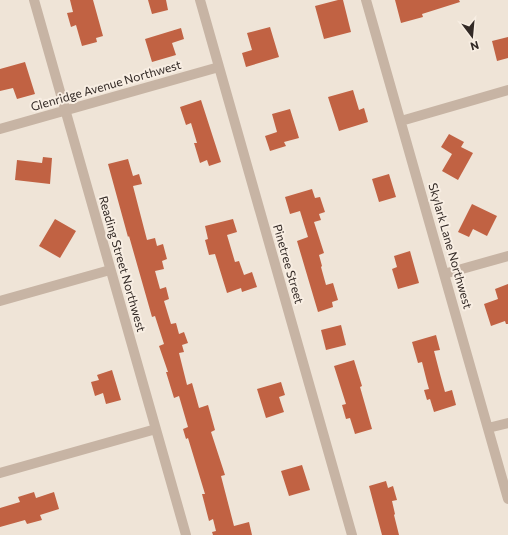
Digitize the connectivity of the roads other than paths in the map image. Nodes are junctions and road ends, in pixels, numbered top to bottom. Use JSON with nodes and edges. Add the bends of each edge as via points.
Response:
{"nodes":[{"id":1,"x":34,"y":0,"type":"edge"},
{"id":2,"x":200,"y":0,"type":"edge"},
{"id":3,"x":366,"y":0,"type":"edge"},
{"id":4,"x":219,"y":67,"type":"junction"},
{"id":5,"x":508,"y":90,"type":"edge"},
{"id":6,"x":65,"y":111,"type":"junction"},
{"id":7,"x":400,"y":121,"type":"junction"},
{"id":8,"x":0,"y":129,"type":"edge"},
{"id":9,"x":508,"y":256,"type":"edge"},
{"id":10,"x":110,"y":270,"type":"junction"},
{"id":11,"x":444,"y":274,"type":"junction"},
{"id":12,"x":0,"y":301,"type":"edge"},
{"id":13,"x":508,"y":423,"type":"edge"},
{"id":14,"x":488,"y":428,"type":"junction"},
{"id":15,"x":156,"y":429,"type":"junction"},
{"id":16,"x":0,"y":473,"type":"edge"},
{"id":17,"x":508,"y":499,"type":"edge"},
{"id":18,"x":186,"y":535,"type":"edge"},
{"id":19,"x":352,"y":535,"type":"edge"}],
"edges":[{"from":1,"to":6,"type":"street","name":"Reading Street Northwest"},
{"from":2,"to":4,"type":"street","name":"Pinetree Street"},
{"from":3,"to":7,"type":"street","name":"Skylark Lane Northwest"},
{"from":4,"to":6,"type":"street","name":"Glenridge Avenue Northwest"},
{"from":4,"to":19,"type":"street","name":"Pinetree Street"},
{"from":5,"to":7,"type":"street"},
{"from":6,"to":8,"type":"street","name":"Glenridge Avenue Northwest"},
{"from":6,"to":10,"type":"street","name":"Reading Street Northwest"},
{"from":7,"to":11,"type":"street","name":"Skylark Lane Northwest"},
{"from":9,"to":11,"type":"street"},
{"from":10,"to":12,"type":"street"},
{"from":10,"to":15,"type":"street","name":"Reading Street Northwest"},
{"from":11,"to":14,"type":"street","name":"Skylark Lane Northwest"},
{"from":13,"to":14,"type":"street"},
{"from":14,"to":17,"type":"street","name":"Skylark Lane Northwest"},
{"from":15,"to":16,"type":"street"},
{"from":15,"to":18,"type":"street","name":"Reading Street Northwest"}]}
